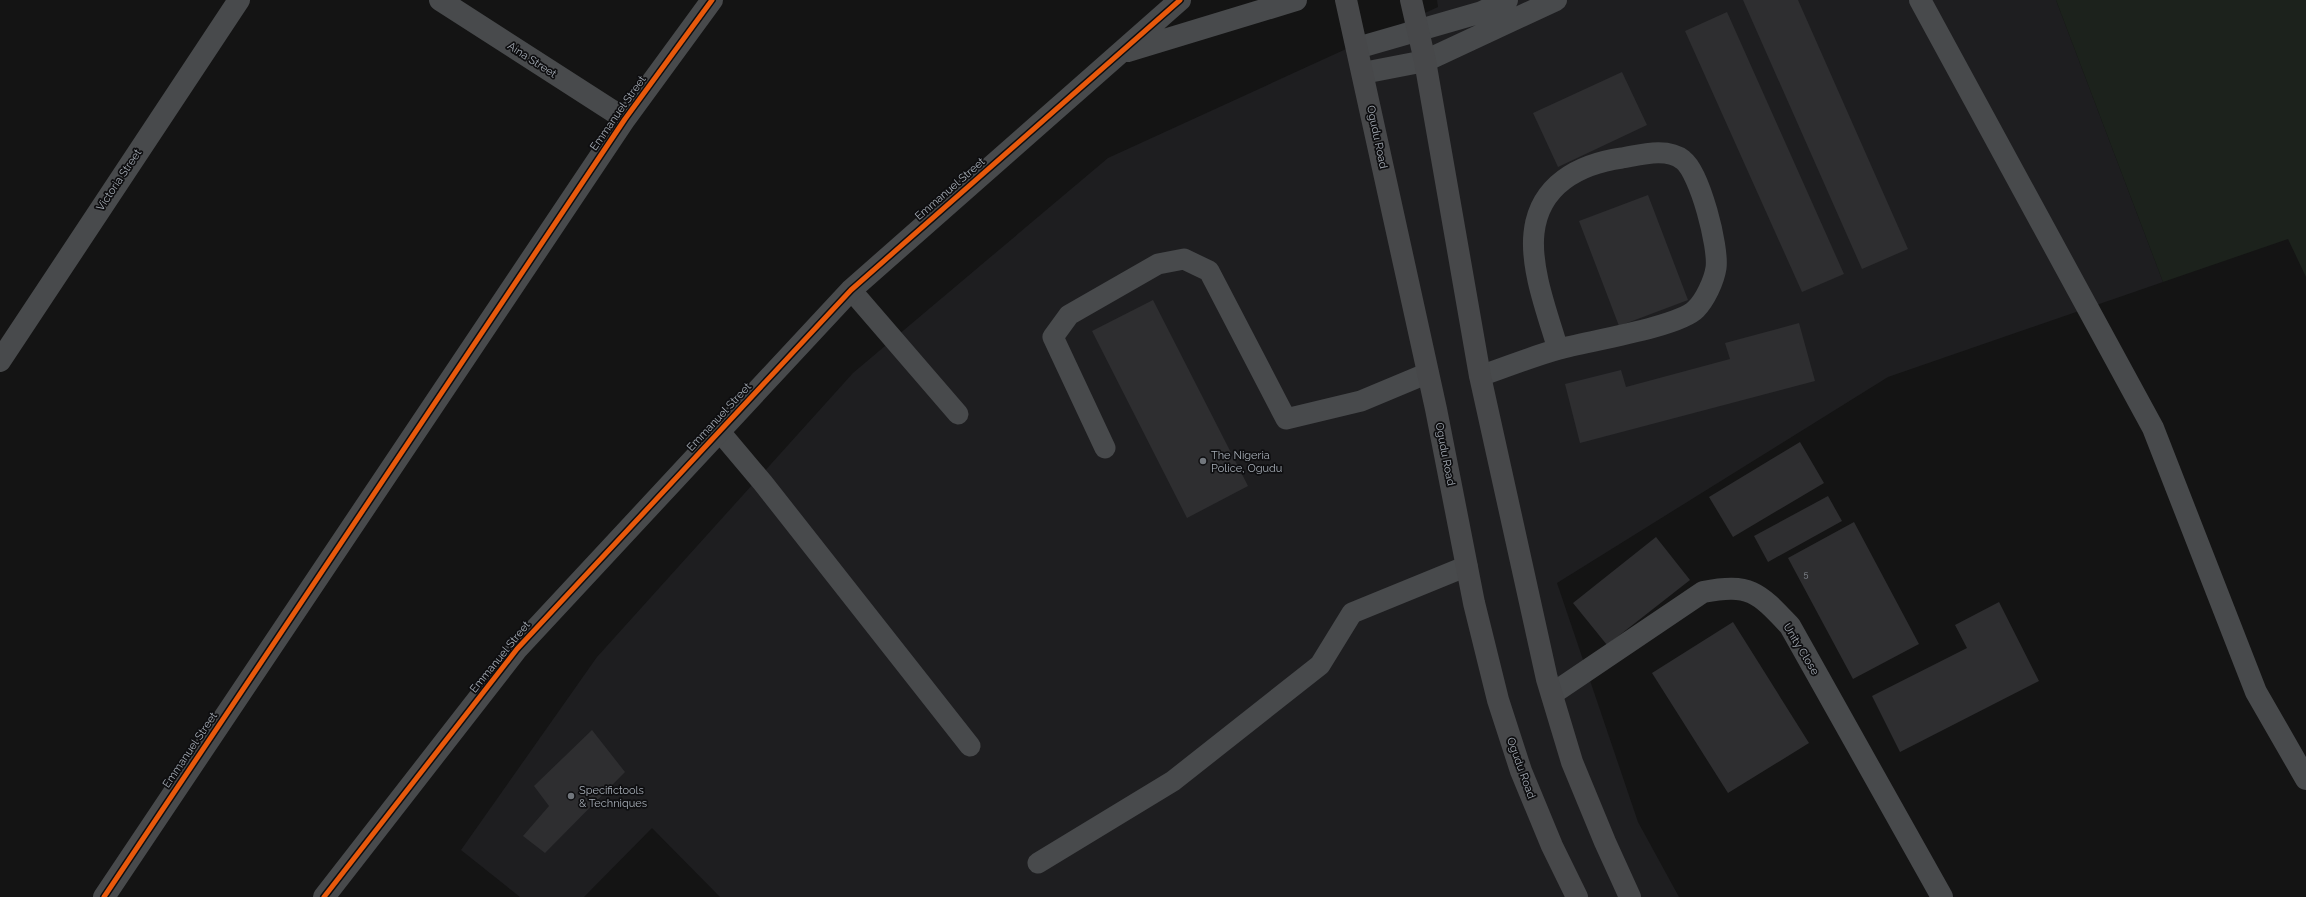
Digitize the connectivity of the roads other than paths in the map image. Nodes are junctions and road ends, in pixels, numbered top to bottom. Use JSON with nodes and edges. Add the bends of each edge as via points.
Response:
{"nodes":[{"id":1,"x":239,"y":0,"type":"edge"},
{"id":2,"x":440,"y":0,"type":"edge"},
{"id":3,"x":712,"y":0,"type":"edge"},
{"id":4,"x":1180,"y":0,"type":"edge"},
{"id":5,"x":1296,"y":0,"type":"edge"},
{"id":6,"x":1346,"y":0,"type":"edge"},
{"id":7,"x":1411,"y":0,"type":"edge"},
{"id":8,"x":1507,"y":0,"type":"edge"},
{"id":9,"x":1556,"y":0,"type":"edge"},
{"id":10,"x":1920,"y":0,"type":"edge"},
{"id":11,"x":1417,"y":32,"type":"junction"},
{"id":12,"x":1357,"y":48,"type":"junction"},
{"id":13,"x":1121,"y":53,"type":"junction"},
{"id":14,"x":1425,"y":61,"type":"junction"},
{"id":15,"x":1363,"y":73,"type":"junction"},
{"id":16,"x":624,"y":119,"type":"junction"},
{"id":17,"x":851,"y":290,"type":"junction"},
{"id":18,"x":1558,"y":349,"type":"junction"},
{"id":19,"x":0,"y":361,"type":"edge"},
{"id":20,"x":1428,"y":373,"type":"junction"},
{"id":21,"x":1480,"y":376,"type":"junction"},
{"id":22,"x":958,"y":414,"type":"dead end"},
{"id":23,"x":720,"y":432,"type":"junction"},
{"id":24,"x":1105,"y":448,"type":"dead end"},
{"id":25,"x":1467,"y":566,"type":"junction"},
{"id":26,"x":1552,"y":694,"type":"junction"},
{"id":27,"x":970,"y":746,"type":"dead end"},
{"id":28,"x":2306,"y":779,"type":"edge"},
{"id":29,"x":1038,"y":863,"type":"dead end"},
{"id":30,"x":335,"y":893,"type":"edge"},
{"id":31,"x":104,"y":897,"type":"edge"},
{"id":32,"x":1577,"y":897,"type":"edge"},
{"id":33,"x":1630,"y":897,"type":"edge"},
{"id":34,"x":1942,"y":897,"type":"edge"}],
"edges":[{"from":1,"to":19,"type":"street","name":"Victoria Street"},
{"from":2,"to":16,"type":"street","name":"Aina Street"},
{"from":3,"to":16,"type":"street","name":"Emmanuel Street"},
{"from":4,"to":13,"type":"street","name":"Emmanuel Street"},
{"from":5,"to":13,"type":"street"},
{"from":6,"to":12,"type":"main road","name":"Ogudu Road"},
{"from":7,"to":11,"type":"main road"},
{"from":8,"to":11,"type":"street","via":[[1482,12]]},
{"from":9,"to":14,"type":"street"},
{"from":10,"to":28,"type":"street","via":[[2154,428],[2256,692]]},
{"from":11,"to":12,"type":"street"},
{"from":11,"to":14,"type":"main road"},
{"from":12,"to":15,"type":"main road","name":"Ogudu Road"},
{"from":13,"to":17,"type":"street","name":"Emmanuel Street"},
{"from":14,"to":15,"type":"street"},
{"from":14,"to":21,"type":"main road"},
{"from":15,"to":20,"type":"main road","name":"Ogudu Road"},
{"from":16,"to":31,"type":"street","name":"Emmanuel Street"},
{"from":17,"to":22,"type":"lane"},
{"from":17,"to":23,"type":"street","name":"Emmanuel Street"},
{"from":18,"to":18,"type":"lane","via":[[1671,322],[1696,309],[1713,279],[1716,253],[1702,193],[1684,160],[1654,153],[1597,162],[1562,180],[1546,200],[1534,233],[1535,256],[1541,289]]},
{"from":18,"to":21,"type":"lane"},
{"from":20,"to":24,"type":"lane","via":[[1362,401],[1286,419],[1209,271],[1184,259],[1158,264],[1070,315],[1053,337]]},
{"from":20,"to":25,"type":"main road","name":"Ogudu Road"},
{"from":21,"to":26,"type":"main road","via":[[1529,602]]},
{"from":23,"to":27,"type":"lane"},
{"from":23,"to":30,"type":"street","name":"Emmanuel Street","via":[[517,648]]},
{"from":25,"to":29,"type":"lane","via":[[1352,613],[1320,665],[1173,781]]},
{"from":25,"to":32,"type":"main road","name":"Ogudu Road","via":[[1498,700],[1521,771],[1552,846]]},
{"from":26,"to":33,"type":"main road","via":[[1572,762]]},
{"from":26,"to":34,"type":"street","name":"Unity Close","via":[[1703,592],[1728,588],[1751,591],[1768,603],[1790,626]]}]}
